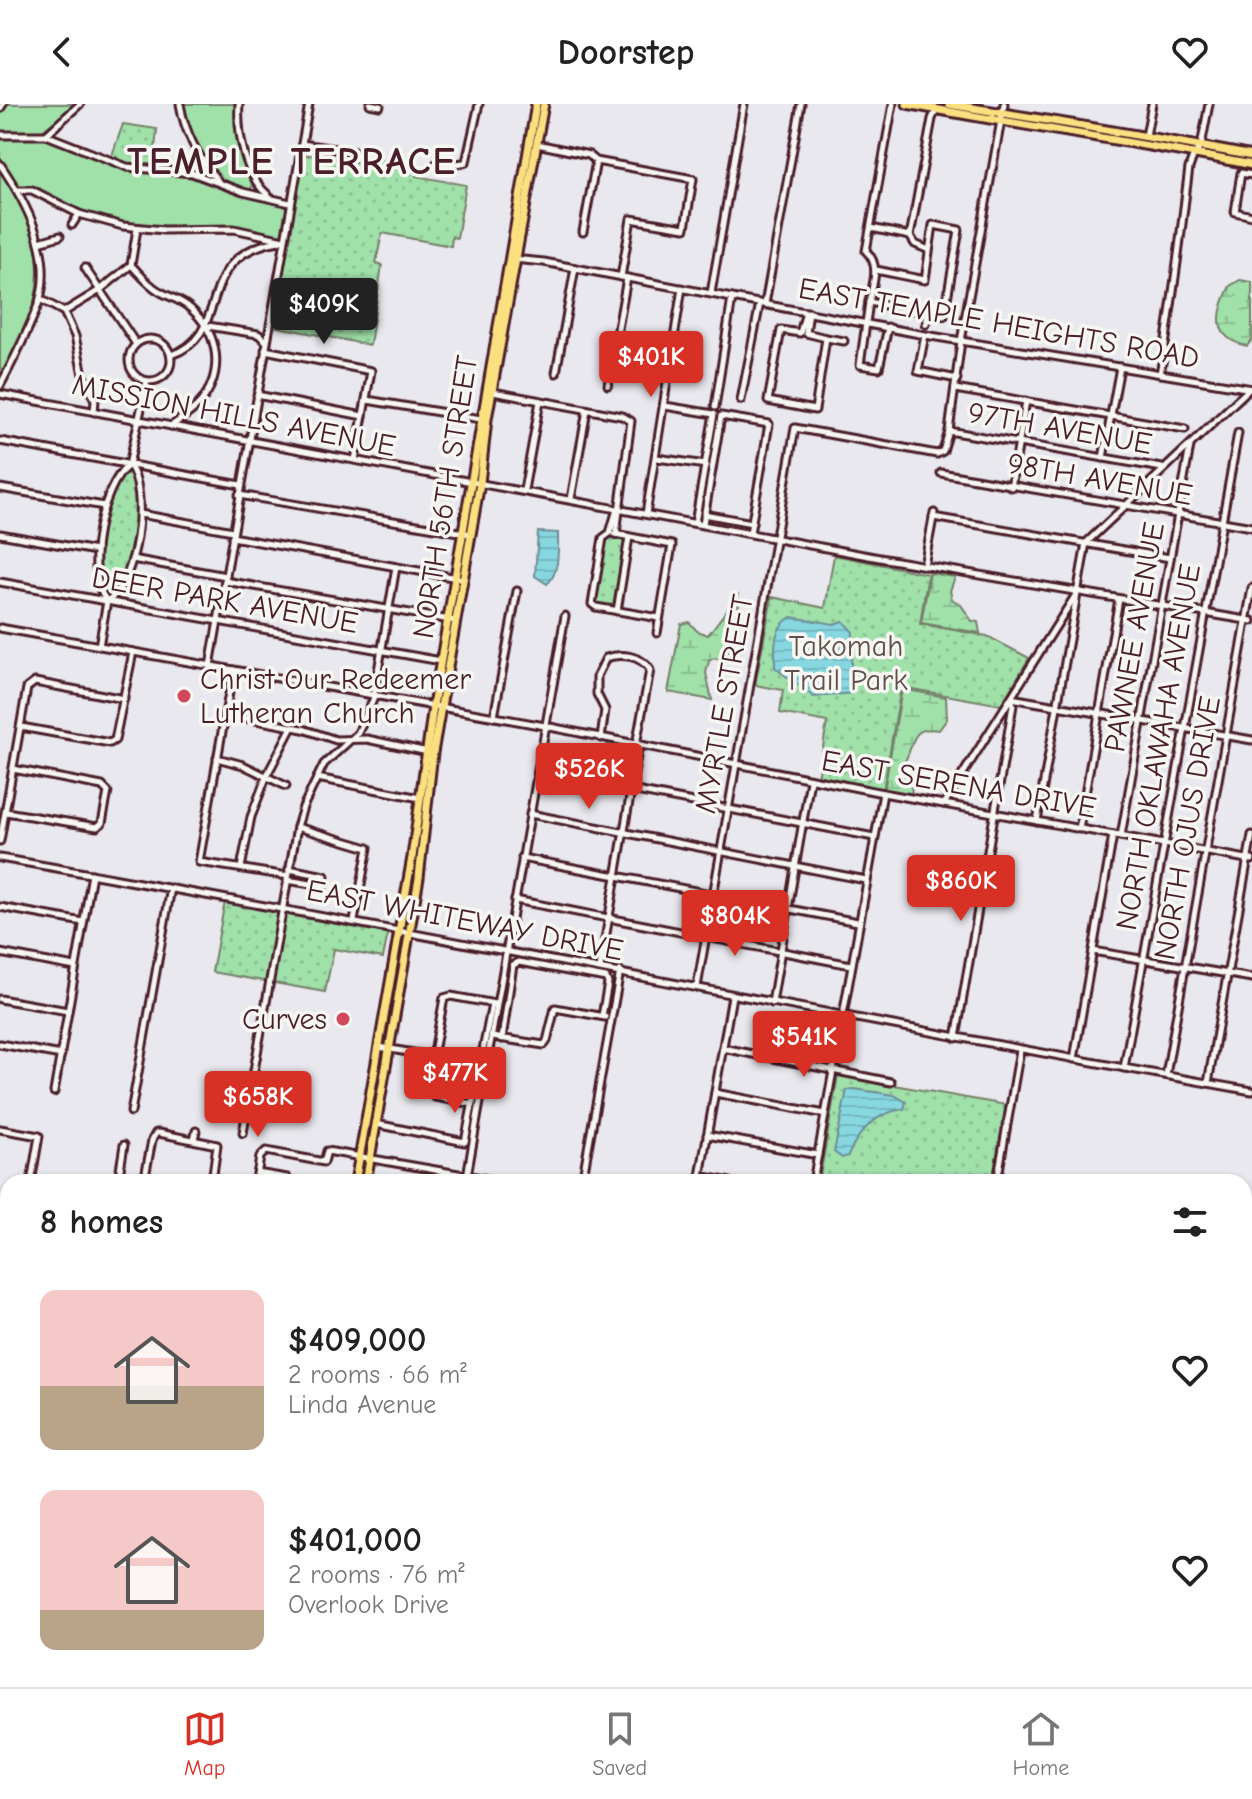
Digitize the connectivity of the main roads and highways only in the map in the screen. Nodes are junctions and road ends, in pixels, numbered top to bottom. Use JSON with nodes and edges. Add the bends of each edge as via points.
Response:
{"nodes":[{"id":1,"x":907,"y":104,"type":"edge"},
{"id":2,"x":949,"y":104,"type":"edge"},
{"id":3,"x":539,"y":105,"type":"edge"},
{"id":4,"x":1002,"y":118,"type":"junction"},
{"id":5,"x":1112,"y":129,"type":"junction"},
{"id":6,"x":1075,"y":132,"type":"junction"},
{"id":7,"x":533,"y":146,"type":"junction"},
{"id":8,"x":1252,"y":156,"type":"edge"},
{"id":9,"x":1252,"y":165,"type":"edge"},
{"id":10,"x":520,"y":195,"type":"junction"},
{"id":11,"x":522,"y":227,"type":"junction"},
{"id":12,"x":513,"y":259,"type":"junction"},
{"id":13,"x":504,"y":289,"type":"junction"},
{"id":14,"x":506,"y":317,"type":"junction"},
{"id":15,"x":496,"y":352,"type":"junction"},
{"id":16,"x":489,"y":391,"type":"junction"},
{"id":17,"x":477,"y":483,"type":"junction"},
{"id":18,"x":452,"y":621,"type":"junction"},
{"id":19,"x":437,"y":707,"type":"junction"},
{"id":20,"x":425,"y":799,"type":"junction"},
{"id":21,"x":409,"y":876,"type":"junction"},
{"id":22,"x":419,"y":878,"type":"junction"},
{"id":23,"x":392,"y":972,"type":"junction"},
{"id":24,"x":403,"y":974,"type":"junction"},
{"id":25,"x":380,"y":1043,"type":"junction"},
{"id":26,"x":390,"y":1045,"type":"junction"},
{"id":27,"x":356,"y":1174,"type":"edge"},
{"id":28,"x":368,"y":1174,"type":"edge"}],
"edges":[{"from":1,"to":4,"type":"main road"},
{"from":2,"to":4,"type":"main road"},
{"from":3,"to":7,"type":"main road","name":"NORTH 56TH STREET"},
{"from":4,"to":5,"type":"main road"},
{"from":4,"to":6,"type":"main road"},
{"from":5,"to":6,"type":"main road"},
{"from":5,"to":8,"type":"main road"},
{"from":6,"to":9,"type":"main road"},
{"from":7,"to":10,"type":"main road","name":"NORTH 56TH STREET"},
{"from":7,"to":11,"type":"main road","name":"NORTH 56TH STREET"},
{"from":10,"to":11,"type":"main road"},
{"from":10,"to":12,"type":"main road","name":"NORTH 56TH STREET"},
{"from":11,"to":12,"type":"main road","name":"NORTH 56TH STREET"},
{"from":12,"to":13,"type":"main road","name":"NORTH 56TH STREET"},
{"from":12,"to":14,"type":"main road","name":"NORTH 56TH STREET"},
{"from":13,"to":14,"type":"main road"},
{"from":13,"to":15,"type":"main road","name":"NORTH 56TH STREET"},
{"from":14,"to":15,"type":"main road","name":"NORTH 56TH STREET"},
{"from":15,"to":16,"type":"main road","name":"NORTH 56TH STREET"},
{"from":16,"to":17,"type":"main road","name":"NORTH 56TH STREET"},
{"from":16,"to":17,"type":"main road","name":"NORTH 56TH STREET","via":[[481,419]]},
{"from":17,"to":18,"type":"main road","name":"NORTH 56TH STREET"},
{"from":18,"to":19,"type":"main road","name":"NORTH 56TH STREET"},
{"from":18,"to":19,"type":"main road","name":"NORTH 56TH STREET"},
{"from":19,"to":20,"type":"main road","name":"NORTH 56TH STREET"},
{"from":20,"to":21,"type":"main road","name":"NORTH 56TH STREET"},
{"from":20,"to":22,"type":"main road","name":"NORTH 56TH STREET"},
{"from":21,"to":22,"type":"main road"},
{"from":21,"to":23,"type":"main road","name":"NORTH 56TH STREET"},
{"from":22,"to":24,"type":"main road","name":"NORTH 56TH STREET"},
{"from":23,"to":24,"type":"main road"},
{"from":23,"to":25,"type":"main road","name":"NORTH 56TH STREET"},
{"from":24,"to":26,"type":"main road","name":"NORTH 56TH STREET"},
{"from":25,"to":26,"type":"main road"},
{"from":25,"to":27,"type":"main road","name":"NORTH 56TH STREET"},
{"from":26,"to":28,"type":"main road","name":"NORTH 56TH STREET"}]}
